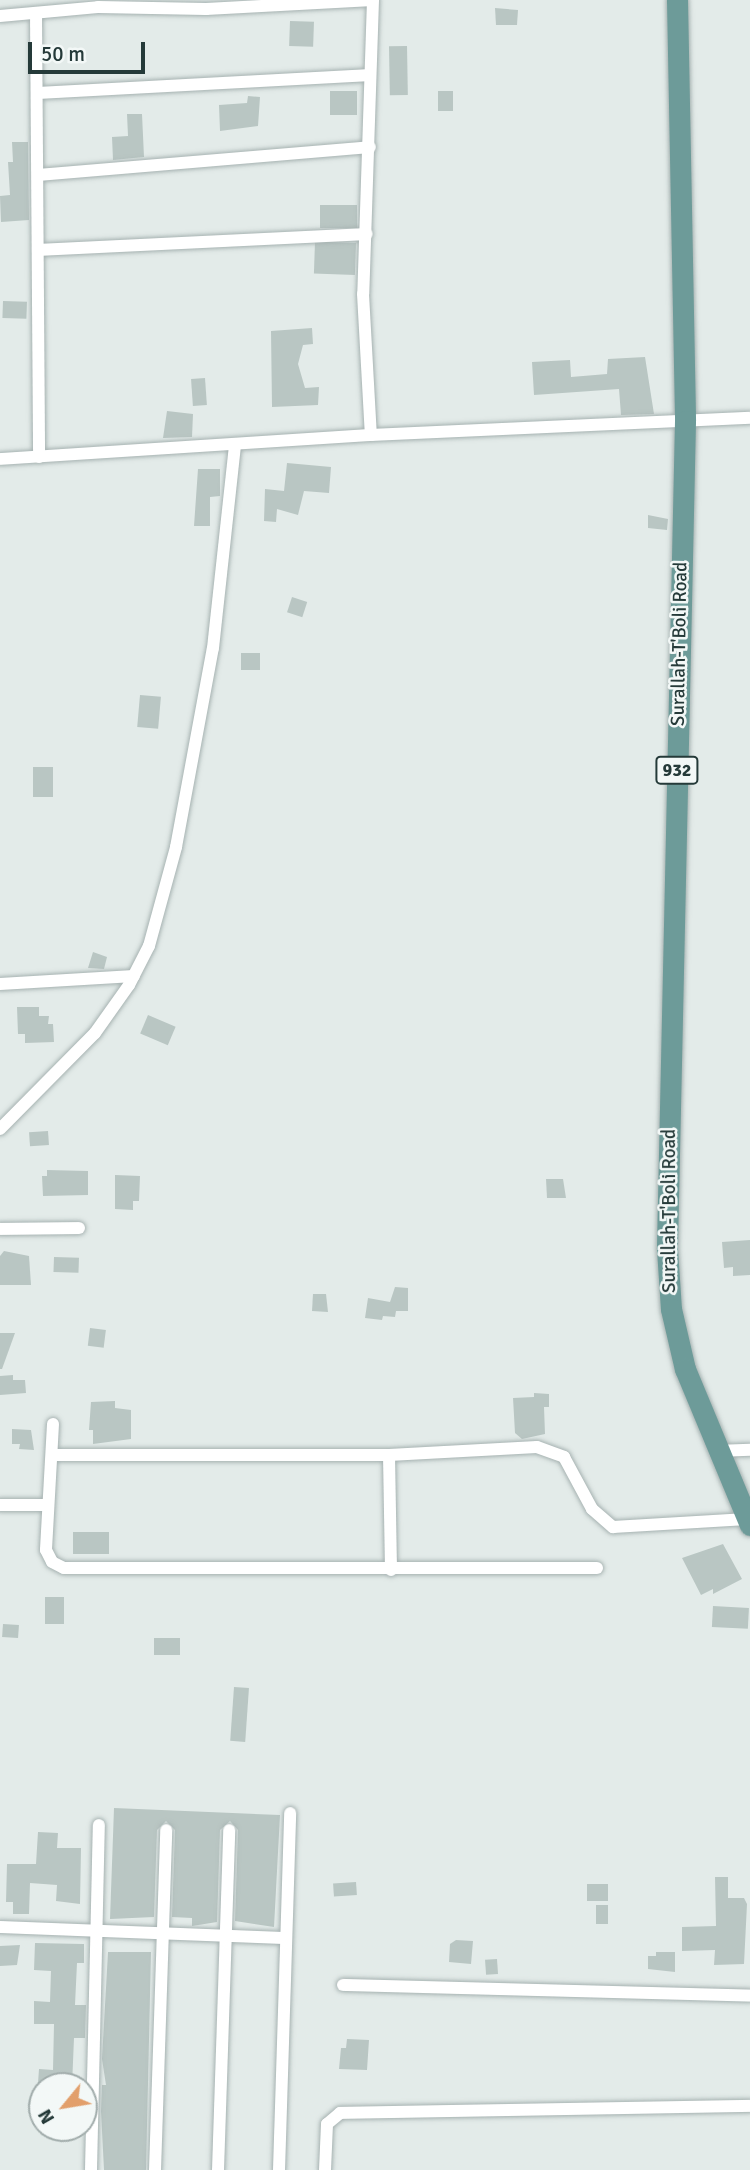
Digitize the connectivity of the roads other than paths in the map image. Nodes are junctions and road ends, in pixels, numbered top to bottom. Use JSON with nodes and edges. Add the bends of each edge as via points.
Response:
{"nodes":[{"id":1,"x":376,"y":0,"type":"edge"},
{"id":2,"x":677,"y":0,"type":"edge"},
{"id":3,"x":36,"y":15,"type":"junction"},
{"id":4,"x":0,"y":16,"type":"edge"},
{"id":5,"x":370,"y":75,"type":"junction"},
{"id":6,"x":39,"y":93,"type":"junction"},
{"id":7,"x":370,"y":148,"type":"junction"},
{"id":8,"x":38,"y":175,"type":"junction"},
{"id":9,"x":368,"y":234,"type":"junction"},
{"id":10,"x":38,"y":250,"type":"junction"},
{"id":11,"x":750,"y":418,"type":"edge"},
{"id":12,"x":685,"y":421,"type":"junction"},
{"id":13,"x":371,"y":435,"type":"junction"},
{"id":14,"x":235,"y":447,"type":"junction"},
{"id":15,"x":39,"y":457,"type":"junction"},
{"id":16,"x":0,"y":459,"type":"edge"},
{"id":17,"x":134,"y":976,"type":"junction"},
{"id":18,"x":0,"y":984,"type":"edge"},
{"id":19,"x":0,"y":1129,"type":"edge"},
{"id":20,"x":79,"y":1228,"type":"dead end"},
{"id":21,"x":0,"y":1229,"type":"edge"},
{"id":22,"x":53,"y":1424,"type":"dead end"},
{"id":23,"x":750,"y":1450,"type":"edge"},
{"id":24,"x":716,"y":1451,"type":"junction"},
{"id":25,"x":52,"y":1455,"type":"junction"},
{"id":26,"x":389,"y":1455,"type":"junction"},
{"id":27,"x":0,"y":1505,"type":"edge"},
{"id":28,"x":45,"y":1506,"type":"junction"},
{"id":29,"x":749,"y":1522,"type":"edge"},
{"id":30,"x":597,"y":1568,"type":"dead end"},
{"id":31,"x":391,"y":1570,"type":"junction"},
{"id":32,"x":290,"y":1813,"type":"dead end"},
{"id":33,"x":99,"y":1825,"type":"dead end"},
{"id":34,"x":166,"y":1830,"type":"dead end"},
{"id":35,"x":229,"y":1830,"type":"dead end"},
{"id":36,"x":0,"y":1927,"type":"edge"},
{"id":37,"x":96,"y":1928,"type":"junction"},
{"id":38,"x":162,"y":1930,"type":"junction"},
{"id":39,"x":223,"y":1933,"type":"junction"},
{"id":40,"x":284,"y":1938,"type":"junction"},
{"id":41,"x":343,"y":1985,"type":"dead end"},
{"id":42,"x":750,"y":1996,"type":"edge"},
{"id":43,"x":750,"y":2106,"type":"edge"},
{"id":44,"x":91,"y":2170,"type":"edge"},
{"id":45,"x":155,"y":2170,"type":"edge"},
{"id":46,"x":218,"y":2170,"type":"edge"},
{"id":47,"x":279,"y":2170,"type":"edge"},
{"id":48,"x":326,"y":2170,"type":"edge"}],
"edges":[{"from":1,"to":3,"type":"street","via":[[206,9],[98,7]]},
{"from":1,"to":5,"type":"street"},
{"from":2,"to":12,"type":"main road","name":"Surallah-T'Boli Road","number":"932"},
{"from":3,"to":4,"type":"street"},
{"from":3,"to":6,"type":"street"},
{"from":5,"to":6,"type":"street"},
{"from":5,"to":7,"type":"street"},
{"from":6,"to":8,"type":"street"},
{"from":7,"to":8,"type":"street"},
{"from":7,"to":9,"type":"street"},
{"from":8,"to":10,"type":"street"},
{"from":9,"to":10,"type":"street"},
{"from":9,"to":13,"type":"street","via":[[363,294]]},
{"from":10,"to":15,"type":"street"},
{"from":11,"to":12,"type":"street"},
{"from":12,"to":13,"type":"street"},
{"from":12,"to":24,"type":"main road","name":"Surallah-T'Boli Road","number":"932","via":[[667,1249],[679,1345]]},
{"from":13,"to":14,"type":"street"},
{"from":14,"to":15,"type":"street"},
{"from":14,"to":17,"type":"street","via":[[213,648],[179,834],[160,909]]},
{"from":15,"to":16,"type":"street"},
{"from":17,"to":18,"type":"street"},
{"from":17,"to":19,"type":"street","via":[[95,1033]]},
{"from":20,"to":21,"type":"street"},
{"from":22,"to":25,"type":"street"},
{"from":23,"to":24,"type":"street"},
{"from":24,"to":29,"type":"main road","name":"Surallah-T'Boli Road","number":"932"},
{"from":25,"to":26,"type":"street"},
{"from":25,"to":28,"type":"street"},
{"from":26,"to":29,"type":"street","via":[[548,1448],[564,1457],[592,1509],[613,1527]]},
{"from":26,"to":31,"type":"street"},
{"from":27,"to":28,"type":"street"},
{"from":28,"to":31,"type":"street","via":[[46,1550],[52,1562],[64,1568]]},
{"from":30,"to":31,"type":"street"},
{"from":32,"to":40,"type":"street"},
{"from":33,"to":37,"type":"street"},
{"from":34,"to":38,"type":"street"},
{"from":35,"to":39,"type":"street"},
{"from":36,"to":37,"type":"street"},
{"from":37,"to":38,"type":"street"},
{"from":37,"to":44,"type":"street"},
{"from":38,"to":39,"type":"street"},
{"from":38,"to":45,"type":"street"},
{"from":39,"to":40,"type":"street"},
{"from":39,"to":46,"type":"street"},
{"from":40,"to":47,"type":"street"},
{"from":41,"to":42,"type":"street"},
{"from":43,"to":48,"type":"street","via":[[340,2113],[332,2115],[327,2124]]}]}
